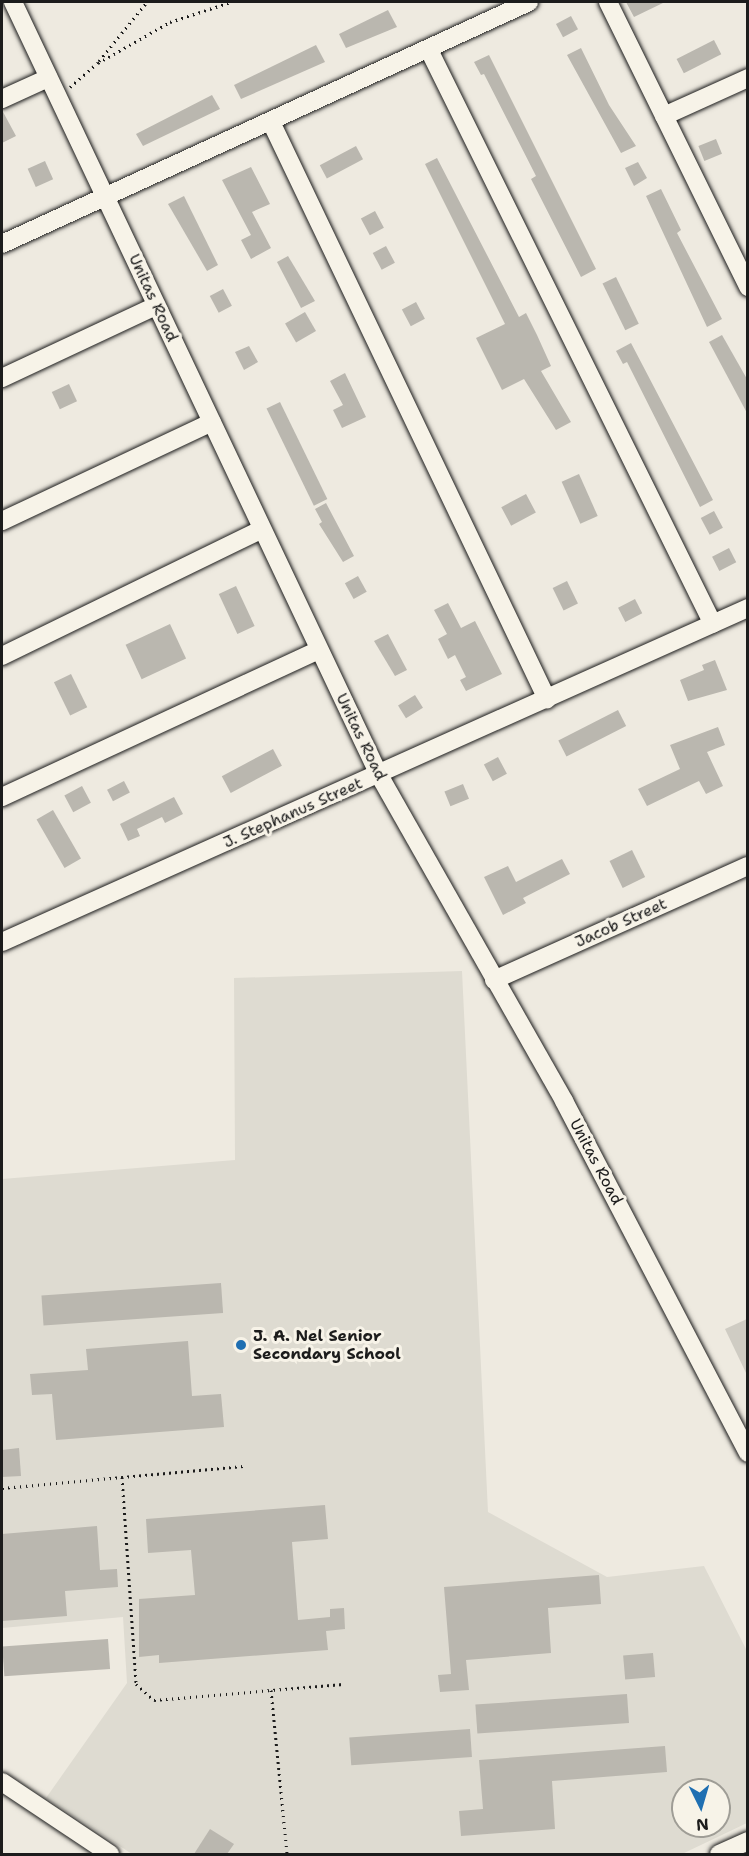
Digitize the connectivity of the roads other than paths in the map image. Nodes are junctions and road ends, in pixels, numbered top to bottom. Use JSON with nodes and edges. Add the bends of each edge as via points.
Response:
{"nodes":[{"id":1,"x":13,"y":2,"type":"edge"},
{"id":2,"x":529,"y":2,"type":"edge"},
{"id":3,"x":608,"y":2,"type":"edge"},
{"id":4,"x":429,"y":50,"type":"junction"},
{"id":5,"x":48,"y":78,"type":"junction"},
{"id":6,"x":747,"y":78,"type":"edge"},
{"id":7,"x":2,"y":99,"type":"edge"},
{"id":8,"x":664,"y":116,"type":"junction"},
{"id":9,"x":271,"y":122,"type":"junction"},
{"id":10,"x":105,"y":196,"type":"junction"},
{"id":11,"x":2,"y":244,"type":"edge"},
{"id":12,"x":741,"y":255,"type":"edge"},
{"id":13,"x":747,"y":287,"type":"edge"},
{"id":14,"x":156,"y":306,"type":"junction"},
{"id":15,"x":2,"y":378,"type":"edge"},
{"id":16,"x":212,"y":422,"type":"junction"},
{"id":17,"x":2,"y":521,"type":"edge"},
{"id":18,"x":261,"y":529,"type":"junction"},
{"id":19,"x":747,"y":608,"type":"edge"},
{"id":20,"x":713,"y":624,"type":"junction"},
{"id":21,"x":319,"y":650,"type":"junction"},
{"id":22,"x":2,"y":656,"type":"edge"},
{"id":23,"x":547,"y":699,"type":"junction"},
{"id":24,"x":379,"y":775,"type":"junction"},
{"id":25,"x":2,"y":797,"type":"edge"},
{"id":26,"x":747,"y":866,"type":"edge"},
{"id":27,"x":2,"y":942,"type":"edge"},
{"id":28,"x":494,"y":980,"type":"junction"},
{"id":29,"x":747,"y":1454,"type":"edge"},
{"id":30,"x":2,"y":1782,"type":"edge"},
{"id":31,"x":747,"y":1842,"type":"edge"},
{"id":32,"x":110,"y":1854,"type":"edge"},
{"id":33,"x":719,"y":1854,"type":"edge"}],
"edges":[{"from":1,"to":5,"type":"street","name":"Unitas Road"},
{"from":2,"to":4,"type":"street"},
{"from":3,"to":8,"type":"street"},
{"from":4,"to":9,"type":"street"},
{"from":4,"to":20,"type":"street"},
{"from":5,"to":7,"type":"street"},
{"from":5,"to":10,"type":"street","name":"Unitas Road"},
{"from":6,"to":8,"type":"street"},
{"from":8,"to":12,"type":"street"},
{"from":9,"to":10,"type":"street"},
{"from":9,"to":23,"type":"street"},
{"from":10,"to":11,"type":"street"},
{"from":10,"to":14,"type":"street","name":"Unitas Road"},
{"from":12,"to":13,"type":"street"},
{"from":14,"to":15,"type":"street"},
{"from":14,"to":16,"type":"street","name":"Unitas Road"},
{"from":16,"to":17,"type":"street"},
{"from":16,"to":18,"type":"street","name":"Unitas Road"},
{"from":18,"to":21,"type":"street","name":"Unitas Road"},
{"from":18,"to":22,"type":"street"},
{"from":19,"to":20,"type":"street","name":"J. Stephanus Street"},
{"from":20,"to":23,"type":"street","name":"J. Stephanus Street"},
{"from":21,"to":24,"type":"street","name":"Unitas Road"},
{"from":21,"to":25,"type":"street"},
{"from":23,"to":24,"type":"street","name":"J. Stephanus Street"},
{"from":24,"to":27,"type":"street","name":"J. Stephanus Street"},
{"from":24,"to":28,"type":"street","name":"Unitas Road"},
{"from":26,"to":28,"type":"street","name":"Jacob Street"},
{"from":28,"to":29,"type":"street","name":"Unitas Road","via":[[570,1112]]},
{"from":30,"to":32,"type":"street"},
{"from":31,"to":33,"type":"street"}]}
